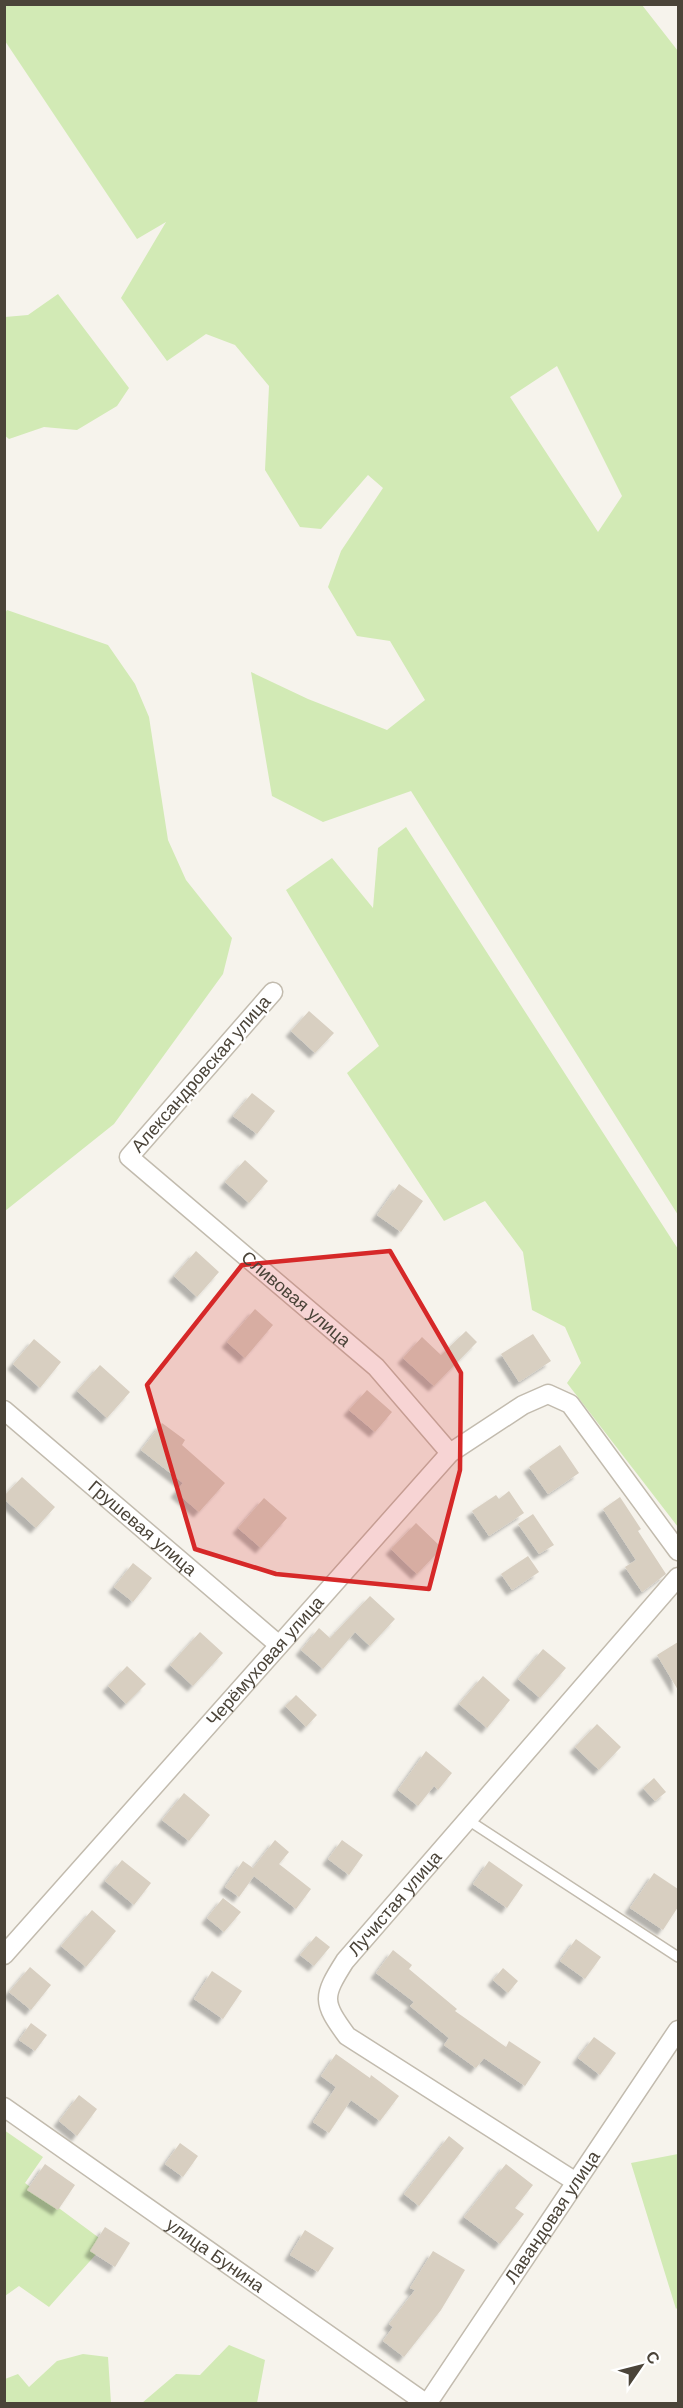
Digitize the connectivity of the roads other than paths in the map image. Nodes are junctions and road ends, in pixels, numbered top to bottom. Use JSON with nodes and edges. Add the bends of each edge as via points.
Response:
{"nodes":[{"id":1,"x":273,"y":992,"type":"dead end"},
{"id":2,"x":129,"y":1157,"type":"joint"},
{"id":3,"x":4,"y":1410,"type":"edge"},
{"id":4,"x":450,"y":1453,"type":"junction"},
{"id":5,"x":678,"y":1551,"type":"edge"},
{"id":6,"x":678,"y":1577,"type":"edge"},
{"id":7,"x":279,"y":1645,"type":"junction"},
{"id":8,"x":468,"y":1820,"type":"junction"},
{"id":9,"x":4,"y":1954,"type":"edge"},
{"id":10,"x":678,"y":1957,"type":"edge"},
{"id":11,"x":678,"y":2030,"type":"edge"},
{"id":12,"x":4,"y":2107,"type":"edge"},
{"id":13,"x":576,"y":2182,"type":"junction"},
{"id":14,"x":427,"y":2403,"type":"edge"}],
"edges":[{"from":1,"to":2,"type":"street","name":"Александровская улица"},
{"from":2,"to":4,"type":"street","name":"Сливовая улица","via":[[376,1367]]},
{"from":3,"to":7,"type":"street","name":"Грушевая улица"},
{"from":4,"to":5,"type":"street","name":"Черёмуховая улица","via":[[523,1405],[548,1394],[570,1404]]},
{"from":4,"to":7,"type":"street","name":"Черёмуховая улица"},
{"from":6,"to":8,"type":"street","name":"Лучистая улица"},
{"from":7,"to":9,"type":"street","name":"Черёмуховая улица"},
{"from":8,"to":10,"type":"lane"},
{"from":8,"to":13,"type":"street","name":"Лучистая улица","via":[[345,1961],[329,1986],[328,2011],[347,2036]]},
{"from":11,"to":13,"type":"street","name":"Лавандовая улица"},
{"from":12,"to":14,"type":"street","name":"улица Бунина"},
{"from":13,"to":14,"type":"street","name":"Лавандовая улица"}]}
